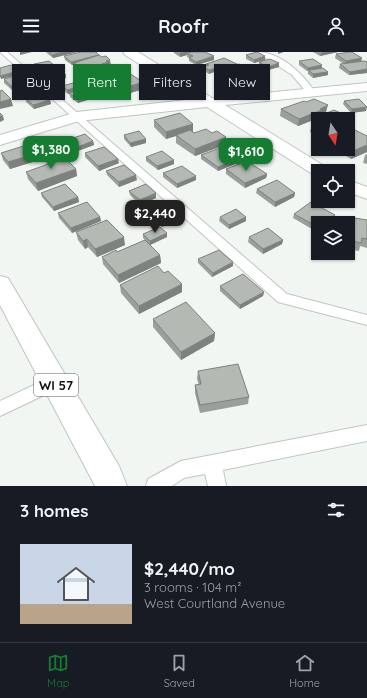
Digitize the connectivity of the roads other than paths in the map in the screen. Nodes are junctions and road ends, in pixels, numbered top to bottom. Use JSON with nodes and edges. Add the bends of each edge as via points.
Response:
{"nodes":[{"id":1,"x":3,"y":52,"type":"edge"},
{"id":2,"x":129,"y":52,"type":"edge"},
{"id":3,"x":261,"y":52,"type":"edge"},
{"id":4,"x":367,"y":87,"type":"edge"},
{"id":5,"x":311,"y":92,"type":"junction"},
{"id":6,"x":210,"y":102,"type":"junction"},
{"id":7,"x":77,"y":117,"type":"junction"},
{"id":8,"x":0,"y":140,"type":"edge"},
{"id":9,"x":311,"y":165,"type":"edge"},
{"id":10,"x":355,"y":189,"type":"edge"},
{"id":11,"x":367,"y":193,"type":"edge"},
{"id":12,"x":0,"y":284,"type":"edge"},
{"id":13,"x":367,"y":320,"type":"edge"},
{"id":14,"x":55,"y":382,"type":"junction"},
{"id":15,"x":0,"y":409,"type":"edge"},
{"id":16,"x":367,"y":433,"type":"edge"},
{"id":17,"x":212,"y":464,"type":"junction"},
{"id":18,"x":111,"y":486,"type":"edge"},
{"id":19,"x":155,"y":486,"type":"edge"},
{"id":20,"x":217,"y":486,"type":"edge"}],
"edges":[{"from":1,"to":7,"type":"lane"},
{"from":2,"to":6,"type":"street"},
{"from":3,"to":5,"type":"lane","via":[[290,68]]},
{"from":4,"to":5,"type":"street"},
{"from":5,"to":6,"type":"street"},
{"from":6,"to":7,"type":"street"},
{"from":6,"to":9,"type":"street"},
{"from":7,"to":8,"type":"street"},
{"from":7,"to":13,"type":"lane","via":[[283,298]]},
{"from":10,"to":11,"type":"street"},
{"from":12,"to":14,"type":"street","number":"WI 57"},
{"from":14,"to":15,"type":"lane"},
{"from":14,"to":18,"type":"street","number":"WI 57"},
{"from":16,"to":17,"type":"lane"},
{"from":17,"to":19,"type":"lane","via":[[181,470]]},
{"from":17,"to":20,"type":"lane"}]}
